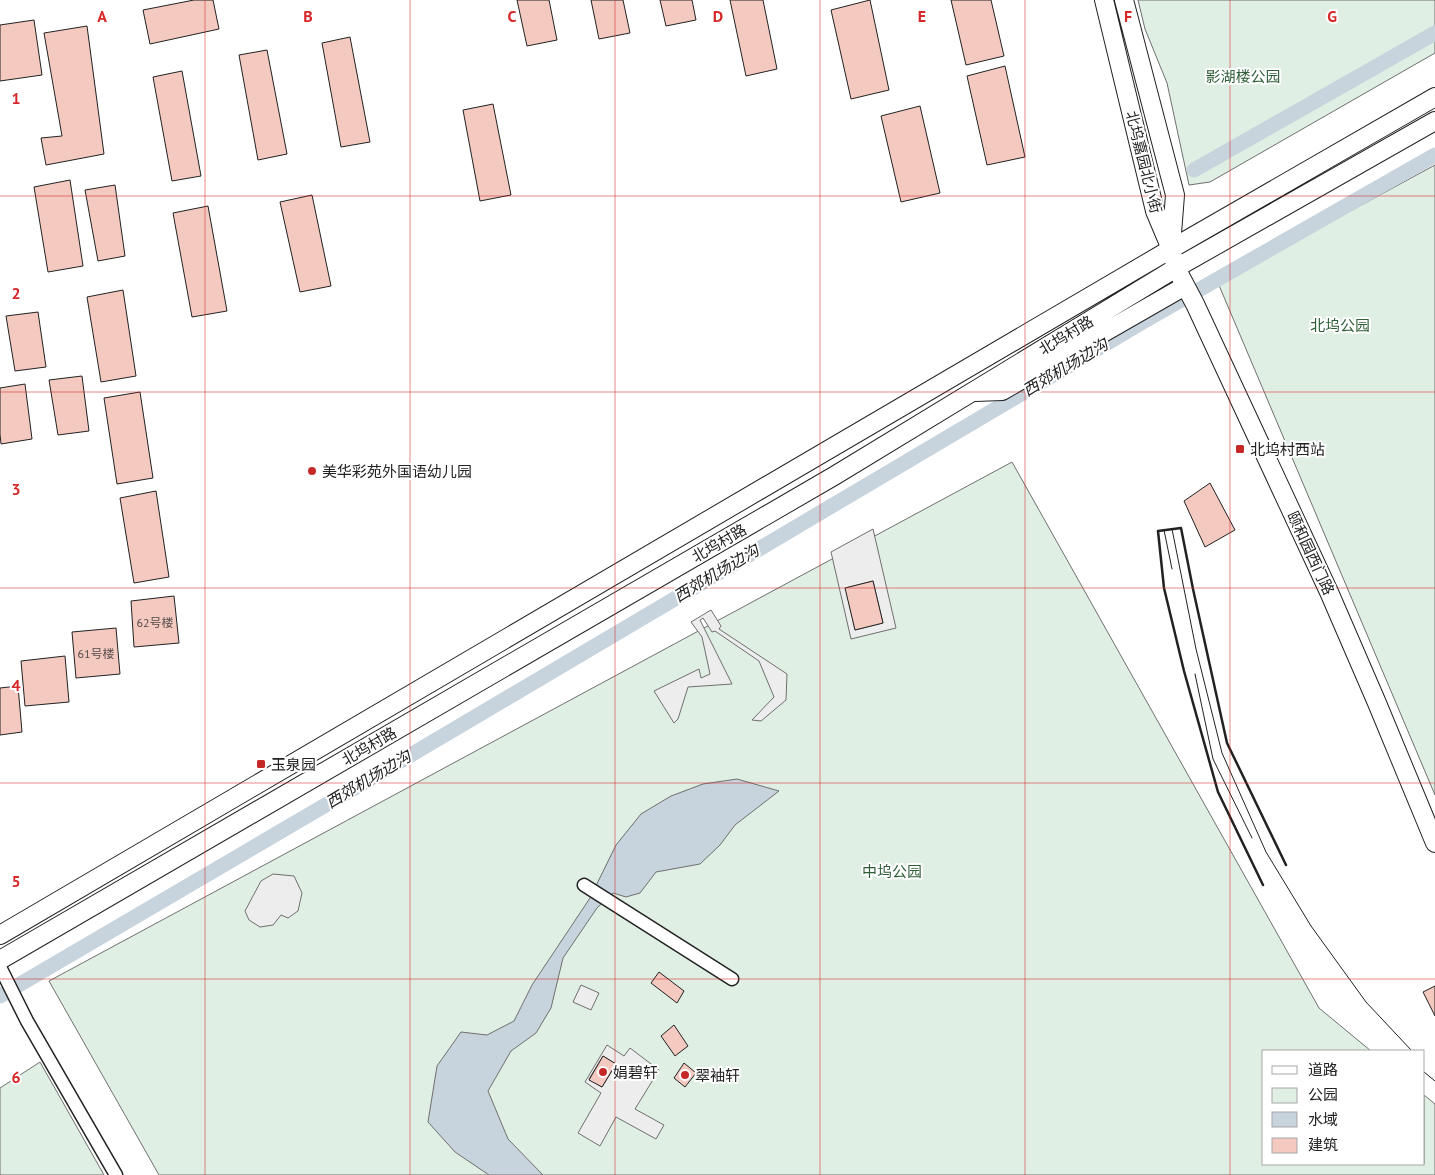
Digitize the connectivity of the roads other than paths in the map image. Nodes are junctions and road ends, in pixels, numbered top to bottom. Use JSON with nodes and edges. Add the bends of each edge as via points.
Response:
{"nodes":[{"id":1,"x":1104,"y":0,"type":"edge"},
{"id":2,"x":1124,"y":0,"type":"edge"},
{"id":3,"x":1435,"y":97,"type":"edge"},
{"id":4,"x":1435,"y":121,"type":"edge"},
{"id":5,"x":1171,"y":249,"type":"junction"},
{"id":6,"x":1176,"y":268,"type":"junction"},
{"id":7,"x":1185,"y":286,"type":"junction"},
{"id":8,"x":972,"y":392,"type":"junction"},
{"id":9,"x":1435,"y":844,"type":"edge"},
{"id":10,"x":584,"y":885,"type":"dead end"},
{"id":11,"x":0,"y":935,"type":"edge"},
{"id":12,"x":0,"y":960,"type":"edge"},
{"id":13,"x":0,"y":967,"type":"edge"},
{"id":14,"x":732,"y":979,"type":"dead end"},
{"id":15,"x":116,"y":1175,"type":"edge"}],
"edges":[{"from":1,"to":5,"type":"main road","name":"北坞嘉园北小街","via":[[1155,212]]},
{"from":2,"to":5,"type":"main road","name":"北坞嘉园北小街","via":[[1176,195]]},
{"from":3,"to":5,"type":"main road","name":"北坞村路"},
{"from":4,"to":6,"type":"main road","name":"北坞村路"},
{"from":5,"to":6,"type":"main road","name":"颐和园西门路"},
{"from":5,"to":11,"type":"main road","name":"北坞村路"},
{"from":6,"to":7,"type":"main road","name":"颐和园西门路"},
{"from":6,"to":8,"type":"main road","name":"北坞村路"},
{"from":7,"to":8,"type":"main road","name":"北坞村路","via":[[1002,391]]},
{"from":7,"to":9,"type":"main road","name":"颐和园西门路","via":[[1329,592]]},
{"from":8,"to":12,"type":"main road","name":"北坞村路","via":[[834,476]]},
{"from":10,"to":14,"type":"street"},
{"from":13,"to":15,"type":"street","via":[[17,1003]]}]}
